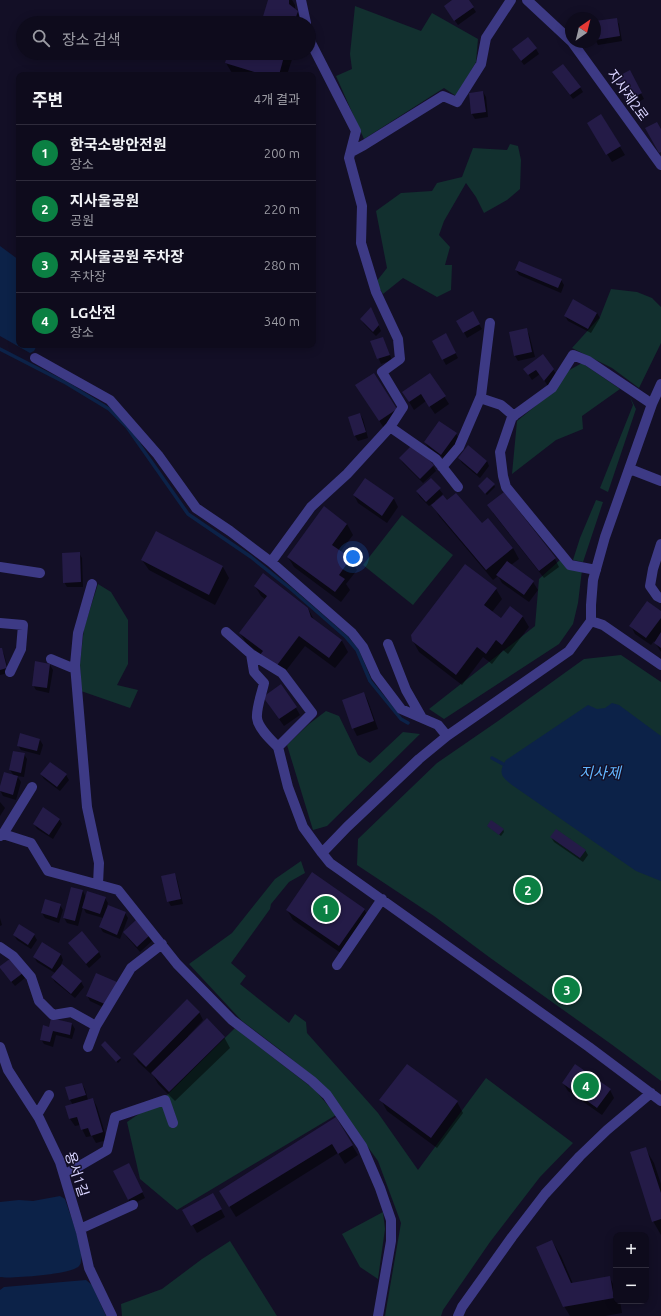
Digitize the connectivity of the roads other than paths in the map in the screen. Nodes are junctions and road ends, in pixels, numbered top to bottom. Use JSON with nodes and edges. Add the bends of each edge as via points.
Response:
{"nodes":[{"id":1,"x":301,"y":0,"type":"edge"},
{"id":2,"x":511,"y":0,"type":"edge"},
{"id":3,"x":527,"y":0,"type":"edge"},
{"id":4,"x":304,"y":16,"type":"edge"},
{"id":5,"x":565,"y":36,"type":"edge"},
{"id":6,"x":575,"y":48,"type":"edge"},
{"id":7,"x":316,"y":53,"type":"edge"},
{"id":8,"x":351,"y":152,"type":"junction"},
{"id":9,"x":661,"y":165,"type":"edge"},
{"id":10,"x":490,"y":323,"type":"dead end"},
{"id":11,"x":35,"y":358,"type":"dead end"},
{"id":12,"x":661,"y":384,"type":"edge"},
{"id":13,"x":480,"y":398,"type":"junction"},
{"id":14,"x":652,"y":404,"type":"junction"},
{"id":15,"x":514,"y":416,"type":"junction"},
{"id":16,"x":390,"y":427,"type":"junction"},
{"id":17,"x":442,"y":467,"type":"junction"},
{"id":18,"x":630,"y":470,"type":"junction"},
{"id":19,"x":661,"y":481,"type":"edge"},
{"id":20,"x":458,"y":487,"type":"dead end"},
{"id":21,"x":661,"y":544,"type":"edge"},
{"id":22,"x":271,"y":562,"type":"junction"},
{"id":23,"x":0,"y":567,"type":"edge"},
{"id":24,"x":596,"y":570,"type":"junction"},
{"id":25,"x":40,"y":574,"type":"dead end"},
{"id":26,"x":92,"y":584,"type":"dead end"},
{"id":27,"x":661,"y":598,"type":"edge"},
{"id":28,"x":591,"y":621,"type":"junction"},
{"id":29,"x":0,"y":623,"type":"edge"},
{"id":30,"x":226,"y":632,"type":"dead end"},
{"id":31,"x":388,"y":644,"type":"dead end"},
{"id":32,"x":251,"y":654,"type":"junction"},
{"id":33,"x":51,"y":659,"type":"dead end"},
{"id":34,"x":661,"y":665,"type":"edge"},
{"id":35,"x":75,"y":669,"type":"junction"},
{"id":36,"x":10,"y":672,"type":"dead end"},
{"id":37,"x":422,"y":718,"type":"junction"},
{"id":38,"x":447,"y":736,"type":"junction"},
{"id":39,"x":278,"y":746,"type":"junction"},
{"id":40,"x":32,"y":786,"type":"dead end"},
{"id":41,"x":2,"y":835,"type":"edge"},
{"id":42,"x":322,"y":853,"type":"junction"},
{"id":43,"x":98,"y":884,"type":"junction"},
{"id":44,"x":382,"y":899,"type":"junction"},
{"id":45,"x":162,"y":944,"type":"junction"},
{"id":46,"x":0,"y":947,"type":"edge"},
{"id":47,"x":337,"y":965,"type":"dead end"},
{"id":48,"x":96,"y":1026,"type":"junction"},
{"id":49,"x":0,"y":1047,"type":"edge"},
{"id":50,"x":88,"y":1047,"type":"dead end"},
{"id":51,"x":651,"y":1093,"type":"junction"},
{"id":52,"x":49,"y":1095,"type":"dead end"},
{"id":53,"x":661,"y":1101,"type":"edge"},
{"id":54,"x":37,"y":1115,"type":"junction"},
{"id":55,"x":173,"y":1123,"type":"dead end"},
{"id":56,"x":64,"y":1176,"type":"junction"},
{"id":57,"x":133,"y":1206,"type":"dead end"},
{"id":58,"x":80,"y":1229,"type":"junction"},
{"id":59,"x":112,"y":1316,"type":"edge"},
{"id":60,"x":378,"y":1316,"type":"edge"},
{"id":61,"x":458,"y":1316,"type":"edge"}],
"edges":[{"from":1,"to":4,"type":"street"},
{"from":2,"to":8,"type":"street","via":[[486,38],[481,64],[457,102],[443,96]]},
{"from":3,"to":5,"type":"street","name":"지사제2로"},
{"from":6,"to":9,"type":"street","name":"지사제2로"},
{"from":7,"to":8,"type":"street","via":[[356,131]]},
{"from":8,"to":16,"type":"street","via":[[349,158],[362,206],[361,243],[376,292],[398,339],[400,359],[382,372],[403,407]]},
{"from":10,"to":13,"type":"street"},
{"from":11,"to":22,"type":"street","via":[[110,400],[158,455],[196,508]]},
{"from":12,"to":14,"type":"street"},
{"from":13,"to":15,"type":"street","via":[[500,405]]},
{"from":13,"to":17,"type":"street","via":[[459,447]]},
{"from":14,"to":15,"type":"street","via":[[588,361],[573,355],[552,388]]},
{"from":14,"to":18,"type":"street"},
{"from":15,"to":24,"type":"street","via":[[500,452],[506,486],[570,565]]},
{"from":16,"to":17,"type":"street","via":[[436,459]]},
{"from":16,"to":22,"type":"street","via":[[347,474],[311,507]]},
{"from":17,"to":20,"type":"street"},
{"from":18,"to":19,"type":"street"},
{"from":18,"to":24,"type":"street","via":[[605,537]]},
{"from":21,"to":27,"type":"street","via":[[650,586]]},
{"from":22,"to":37,"type":"street","via":[[352,633],[363,647],[376,676],[401,709]]},
{"from":23,"to":25,"type":"street"},
{"from":24,"to":28,"type":"street","via":[[593,580]]},
{"from":26,"to":35,"type":"street","via":[[78,633]]},
{"from":28,"to":34,"type":"street","via":[[603,624]]},
{"from":28,"to":38,"type":"street","via":[[569,651]]},
{"from":29,"to":36,"type":"street","via":[[24,625],[21,649]]},
{"from":30,"to":32,"type":"street"},
{"from":31,"to":37,"type":"street","via":[[406,690]]},
{"from":32,"to":39,"type":"street","via":[[254,672],[264,683],[257,719],[266,737]]},
{"from":32,"to":39,"type":"street","via":[[282,673],[312,713]]},
{"from":33,"to":35,"type":"street"},
{"from":35,"to":43,"type":"street","via":[[87,807],[99,863]]},
{"from":37,"to":38,"type":"street","via":[[438,725]]},
{"from":38,"to":42,"type":"street","via":[[419,759]]},
{"from":39,"to":42,"type":"street","via":[[288,787],[303,827]]},
{"from":40,"to":41,"type":"street"},
{"from":41,"to":43,"type":"street","via":[[31,843],[48,871]]},
{"from":42,"to":44,"type":"street","via":[[330,863]]},
{"from":43,"to":45,"type":"street","via":[[118,890]]},
{"from":44,"to":47,"type":"street"},
{"from":44,"to":51,"type":"street"},
{"from":45,"to":48,"type":"street","via":[[131,968]]},
{"from":45,"to":60,"type":"street","via":[[177,964],[232,1020],[312,1081],[326,1095],[362,1146],[391,1220],[391,1241]]},
{"from":46,"to":48,"type":"street","via":[[13,956],[31,977],[39,1001],[53,1015],[71,1012]]},
{"from":48,"to":50,"type":"street"},
{"from":49,"to":54,"type":"street","name":"용서1길","via":[[8,1070]]},
{"from":51,"to":53,"type":"street"},
{"from":51,"to":61,"type":"street","via":[[607,1130],[545,1194]]},
{"from":52,"to":54,"type":"street"},
{"from":54,"to":56,"type":"street","name":"용서1길","via":[[60,1162]]},
{"from":55,"to":56,"type":"street","via":[[165,1100],[115,1117],[107,1150]]},
{"from":56,"to":58,"type":"street","name":"용서1길"},
{"from":57,"to":58,"type":"street"},
{"from":58,"to":59,"type":"street","name":"용서1길","via":[[89,1268]]}]}
